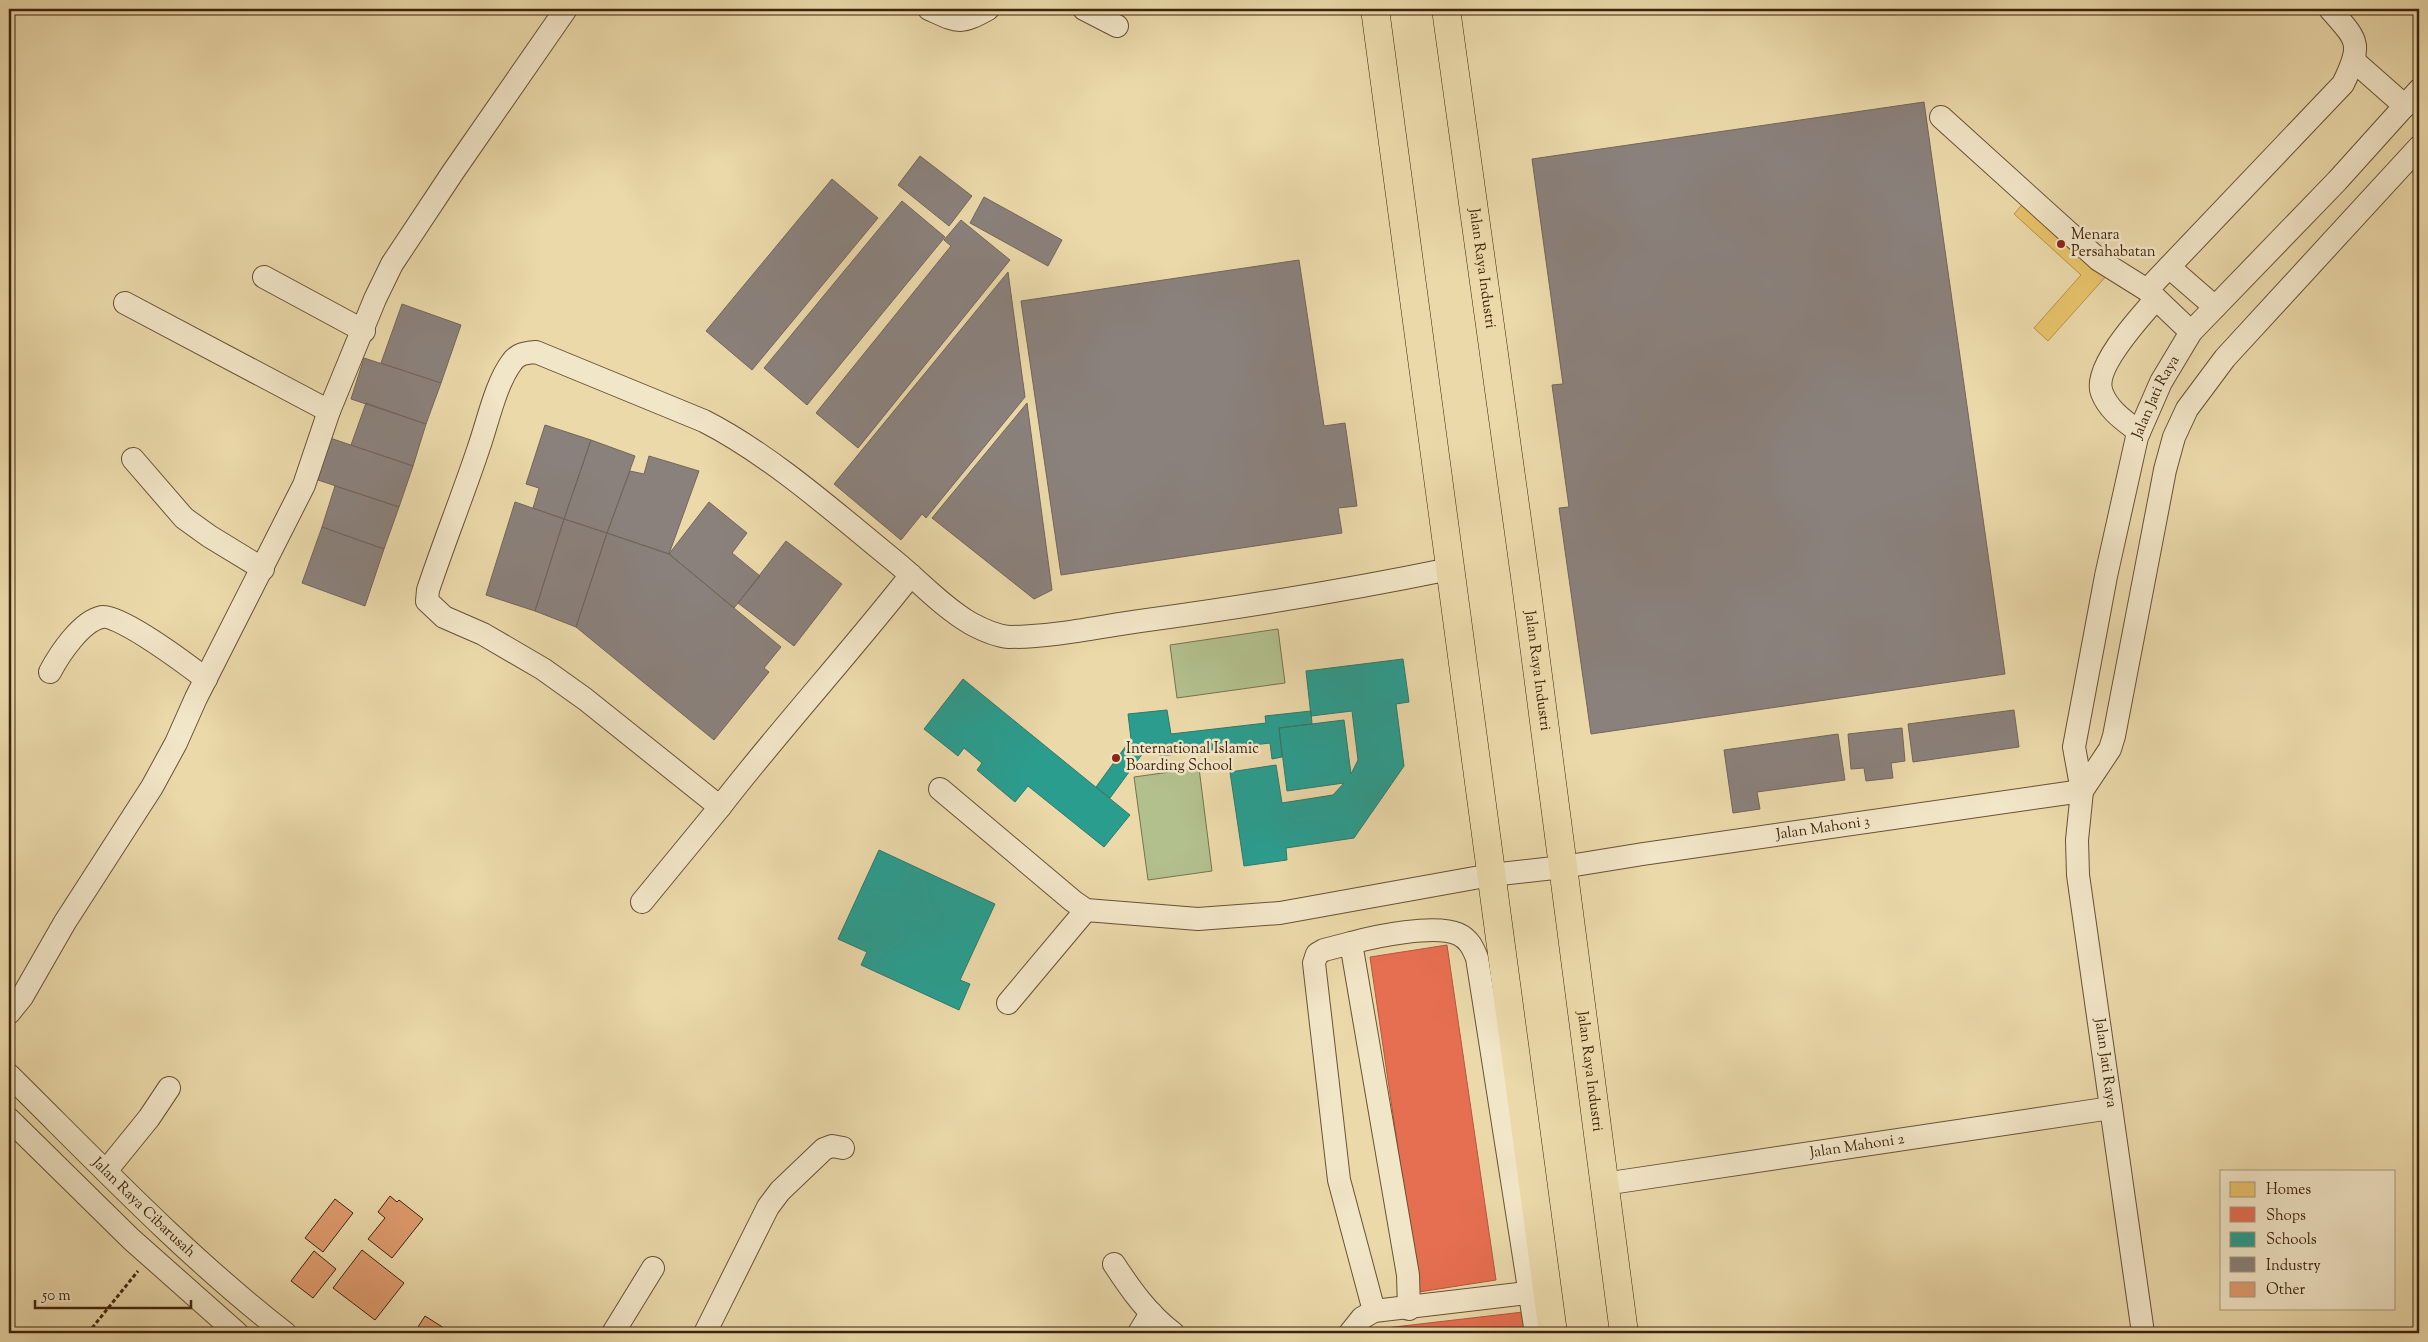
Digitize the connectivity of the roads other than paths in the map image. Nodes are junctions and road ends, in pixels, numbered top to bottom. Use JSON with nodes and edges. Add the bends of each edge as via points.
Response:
{"nodes":[{"id":1,"x":566,"y":9,"type":"edge"},
{"id":2,"x":929,"y":9,"type":"edge"},
{"id":3,"x":988,"y":9,"type":"edge"},
{"id":4,"x":1084,"y":9,"type":"edge"},
{"id":5,"x":1375,"y":9,"type":"edge"},
{"id":6,"x":1446,"y":9,"type":"edge"},
{"id":7,"x":2330,"y":9,"type":"edge"},
{"id":8,"x":1117,"y":26,"type":"dead end"},
{"id":9,"x":2354,"y":61,"type":"junction"},
{"id":10,"x":2412,"y":98,"type":"edge"},
{"id":11,"x":1941,"y":117,"type":"dead end"},
{"id":12,"x":2419,"y":147,"type":"edge"},
{"id":13,"x":2169,"y":267,"type":"junction"},
{"id":14,"x":264,"y":277,"type":"dead end"},
{"id":15,"x":2152,"y":295,"type":"junction"},
{"id":16,"x":125,"y":303,"type":"dead end"},
{"id":17,"x":2215,"y":307,"type":"junction"},
{"id":18,"x":364,"y":331,"type":"junction"},
{"id":19,"x":2191,"y":332,"type":"junction"},
{"id":20,"x":330,"y":411,"type":"junction"},
{"id":21,"x":2139,"y":432,"type":"junction"},
{"id":22,"x":133,"y":459,"type":"dead end"},
{"id":23,"x":2118,"y":521,"type":"junction"},
{"id":24,"x":2156,"y":523,"type":"junction"},
{"id":25,"x":263,"y":569,"type":"junction"},
{"id":26,"x":1450,"y":569,"type":"junction"},
{"id":27,"x":911,"y":575,"type":"junction"},
{"id":28,"x":50,"y":672,"type":"dead end"},
{"id":29,"x":206,"y":679,"type":"junction"},
{"id":30,"x":940,"y":790,"type":"dead end"},
{"id":31,"x":2082,"y":791,"type":"junction"},
{"id":32,"x":720,"y":807,"type":"junction"},
{"id":33,"x":1563,"y":868,"type":"junction"},
{"id":34,"x":1491,"y":876,"type":"junction"},
{"id":35,"x":642,"y":902,"type":"dead end"},
{"id":36,"x":1086,"y":910,"type":"junction"},
{"id":37,"x":1351,"y":943,"type":"junction"},
{"id":38,"x":1008,"y":1003,"type":"dead end"},
{"id":39,"x":9,"y":1013,"type":"edge"},
{"id":40,"x":9,"y":1075,"type":"edge"},
{"id":41,"x":169,"y":1088,"type":"dead end"},
{"id":42,"x":2112,"y":1108,"type":"junction"},
{"id":43,"x":9,"y":1119,"type":"edge"},
{"id":44,"x":843,"y":1148,"type":"dead end"},
{"id":45,"x":106,"y":1171,"type":"junction"},
{"id":46,"x":1604,"y":1184,"type":"junction"},
{"id":47,"x":1114,"y":1264,"type":"dead end"},
{"id":48,"x":653,"y":1268,"type":"dead end"},
{"id":49,"x":1539,"y":1292,"type":"junction"},
{"id":50,"x":1409,"y":1309,"type":"junction"},
{"id":51,"x":1374,"y":1311,"type":"junction"},
{"id":52,"x":1151,"y":1314,"type":"junction"},
{"id":53,"x":223,"y":1329,"type":"edge"},
{"id":54,"x":274,"y":1330,"type":"edge"},
{"id":55,"x":613,"y":1333,"type":"edge"},
{"id":56,"x":705,"y":1333,"type":"edge"},
{"id":57,"x":1139,"y":1333,"type":"edge"},
{"id":58,"x":1174,"y":1333,"type":"edge"},
{"id":59,"x":1350,"y":1333,"type":"edge"},
{"id":60,"x":1536,"y":1333,"type":"edge"},
{"id":61,"x":1553,"y":1333,"type":"edge"},
{"id":62,"x":1624,"y":1333,"type":"edge"},
{"id":63,"x":2143,"y":1333,"type":"edge"}],
"edges":[{"from":1,"to":18,"type":"street","via":[[408,238],[375,299]]},
{"from":2,"to":3,"type":"street","via":[[963,21]]},
{"from":4,"to":8,"type":"street"},
{"from":5,"to":26,"type":"main road"},
{"from":6,"to":33,"type":"main road","name":"Jalan Raya Industri"},
{"from":7,"to":9,"type":"street","via":[[2353,36],[2356,48]]},
{"from":9,"to":10,"type":"street"},
{"from":9,"to":13,"type":"street","via":[[2343,84]]},
{"from":10,"to":17,"type":"street","name":"Jalan Jati Raya"},
{"from":11,"to":15,"type":"street","via":[[2099,260]]},
{"from":12,"to":24,"type":"street","name":"Jalan Jati Raya","via":[[2253,326],[2202,387],[2174,437]]},
{"from":13,"to":15,"type":"street"},
{"from":13,"to":17,"type":"street"},
{"from":14,"to":18,"type":"street"},
{"from":15,"to":19,"type":"street"},
{"from":15,"to":21,"type":"street","via":[[2104,368],[2101,378],[2102,394],[2118,416]]},
{"from":16,"to":20,"type":"street"},
{"from":17,"to":19,"type":"street","name":"Jalan Jati Raya"},
{"from":18,"to":20,"type":"street"},
{"from":19,"to":21,"type":"street","name":"Jalan Jati Raya","via":[[2161,382]]},
{"from":20,"to":25,"type":"street","via":[[304,485]]},
{"from":21,"to":23,"type":"street","name":"Jalan Jati Raya"},
{"from":22,"to":25,"type":"street","via":[[184,518]]},
{"from":23,"to":24,"type":"street"},
{"from":23,"to":31,"type":"street","name":"Jalan Jati Raya","via":[[2074,747]]},
{"from":24,"to":31,"type":"street","name":"Jalan Jati Raya","via":[[2110,750]]},
{"from":25,"to":29,"type":"street"},
{"from":26,"to":27,"type":"street","via":[[1172,617],[1006,637],[970,622],[927,591]]},
{"from":26,"to":34,"type":"main road"},
{"from":27,"to":32,"type":"street"},
{"from":27,"to":32,"type":"street","via":[[830,509],[724,431],[536,352],[521,354],[512,361],[448,529],[427,601],[444,616],[483,634],[543,669]]},
{"from":28,"to":29,"type":"street","via":[[76,634],[94,620],[105,617],[147,636]]},
{"from":29,"to":39,"type":"street","via":[[152,787]]},
{"from":30,"to":36,"type":"street"},
{"from":31,"to":33,"type":"street","name":"Jalan Mahoni 3"},
{"from":31,"to":42,"type":"street","name":"Jalan Jati Raya","via":[[2077,840],[2078,875]]},
{"from":32,"to":35,"type":"street"},
{"from":33,"to":34,"type":"street","name":"Jalan Mahoni 3"},
{"from":33,"to":46,"type":"main road","name":"Jalan Raya Industri"},
{"from":34,"to":36,"type":"street","name":"Jalan Mahoni 3","via":[[1234,917],[1198,919]]},
{"from":34,"to":49,"type":"main road"},
{"from":36,"to":38,"type":"street"},
{"from":37,"to":49,"type":"street","via":[[1376,936],[1442,930],[1459,934],[1471,943],[1477,958]]},
{"from":37,"to":50,"type":"street","via":[[1408,1275]]},
{"from":37,"to":51,"type":"street","via":[[1324,950],[1317,954],[1314,962],[1339,1180]]},
{"from":40,"to":45,"type":"street","name":"Jalan Raya Cibarusah"},
{"from":41,"to":45,"type":"street"},
{"from":42,"to":46,"type":"street","name":"Jalan Mahoni 2"},
{"from":42,"to":63,"type":"street","name":"Jalan Jati Raya"},
{"from":43,"to":53,"type":"street","name":"Jalan Raya Cibarusah"},
{"from":44,"to":56,"type":"street","via":[[832,1146],[824,1149],[768,1207]]},
{"from":45,"to":54,"type":"street","name":"Jalan Raya Cibarusah"},
{"from":46,"to":62,"type":"main road","name":"Jalan Raya Industri"},
{"from":47,"to":52,"type":"street"},
{"from":48,"to":55,"type":"street"},
{"from":49,"to":50,"type":"street"},
{"from":49,"to":60,"type":"street"},
{"from":49,"to":61,"type":"main road"},
{"from":50,"to":51,"type":"street"},
{"from":51,"to":59,"type":"street","via":[[1362,1318]]},
{"from":52,"to":57,"type":"street"},
{"from":52,"to":58,"type":"street"}]}
